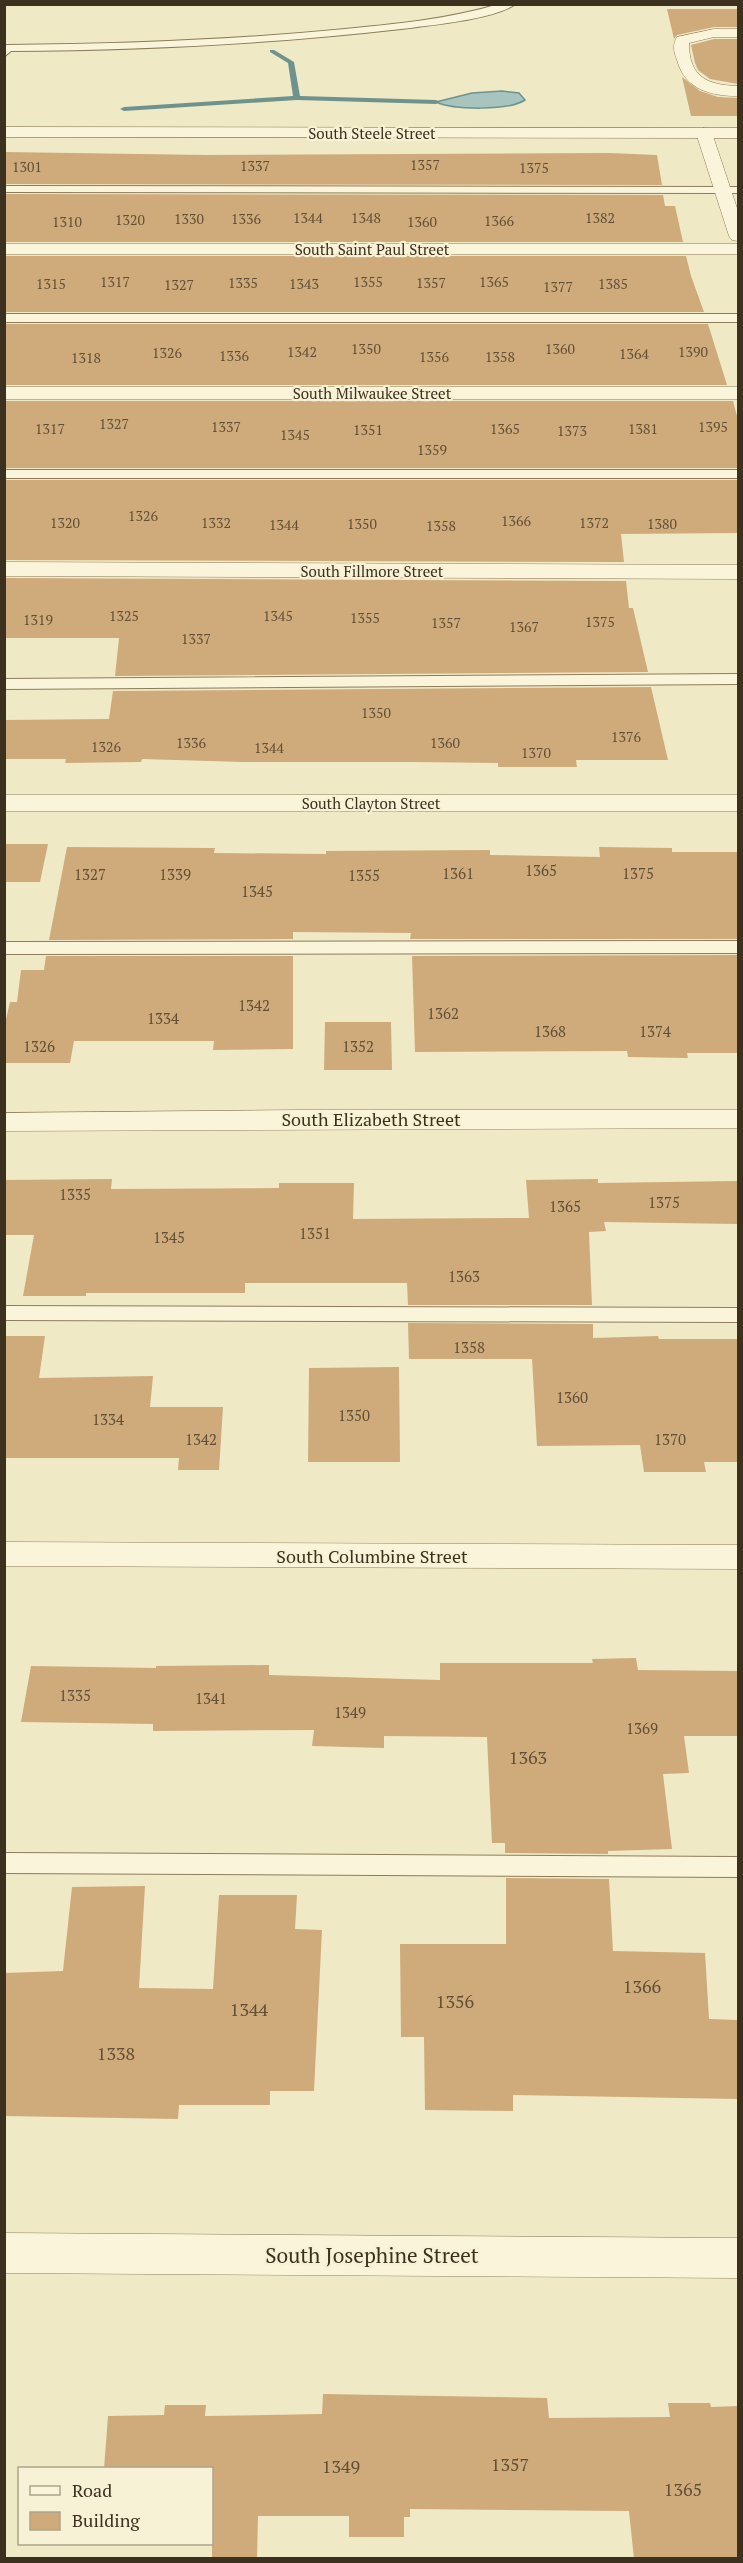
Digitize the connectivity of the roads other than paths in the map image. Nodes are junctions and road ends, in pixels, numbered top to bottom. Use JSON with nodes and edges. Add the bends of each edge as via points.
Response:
{"nodes":[{"id":1,"x":511,"y":4,"type":"edge"},
{"id":2,"x":738,"y":33,"type":"edge"},
{"id":3,"x":5,"y":50,"type":"edge"},
{"id":4,"x":738,"y":91,"type":"edge"},
{"id":5,"x":4,"y":132,"type":"edge"},
{"id":6,"x":704,"y":133,"type":"junction"},
{"id":7,"x":738,"y":133,"type":"edge"},
{"id":8,"x":4,"y":189,"type":"edge"},
{"id":9,"x":731,"y":190,"type":"edge"},
{"id":10,"x":738,"y":236,"type":"edge"},
{"id":11,"x":4,"y":249,"type":"edge"},
{"id":12,"x":738,"y":249,"type":"edge"},
{"id":13,"x":4,"y":318,"type":"edge"},
{"id":14,"x":738,"y":318,"type":"edge"},
{"id":15,"x":4,"y":393,"type":"edge"},
{"id":16,"x":738,"y":393,"type":"edge"},
{"id":17,"x":4,"y":474,"type":"edge"},
{"id":18,"x":738,"y":474,"type":"edge"},
{"id":19,"x":4,"y":569,"type":"edge"},
{"id":20,"x":738,"y":572,"type":"edge"},
{"id":21,"x":738,"y":679,"type":"edge"},
{"id":22,"x":4,"y":684,"type":"edge"},
{"id":23,"x":4,"y":803,"type":"edge"},
{"id":24,"x":738,"y":803,"type":"edge"},
{"id":25,"x":738,"y":947,"type":"edge"},
{"id":26,"x":4,"y":948,"type":"edge"},
{"id":27,"x":738,"y":1119,"type":"edge"},
{"id":28,"x":4,"y":1122,"type":"edge"},
{"id":29,"x":4,"y":1313,"type":"edge"},
{"id":30,"x":738,"y":1315,"type":"edge"},
{"id":31,"x":4,"y":1554,"type":"edge"},
{"id":32,"x":738,"y":1557,"type":"edge"},
{"id":33,"x":4,"y":1863,"type":"edge"},
{"id":34,"x":738,"y":1867,"type":"edge"},
{"id":35,"x":4,"y":2253,"type":"edge"},
{"id":36,"x":738,"y":2258,"type":"edge"}],
"edges":[{"from":1,"to":3,"type":"lane","via":[[481,14],[425,23],[288,38]]},
{"from":2,"to":4,"type":"street","via":[[696,36],[682,40],[680,46],[689,76],[695,82]]},
{"from":5,"to":6,"type":"street","name":"South Steele Street"},
{"from":6,"to":7,"type":"street","name":"South Steele Street"},
{"from":6,"to":9,"type":"street"},
{"from":8,"to":9,"type":"lane"},
{"from":9,"to":10,"type":"street"},
{"from":11,"to":12,"type":"street","name":"South Saint Paul Street"},
{"from":13,"to":14,"type":"lane"},
{"from":15,"to":16,"type":"street","name":"South Milwaukee Street"},
{"from":17,"to":18,"type":"lane"},
{"from":19,"to":20,"type":"street","name":"South Fillmore Street"},
{"from":21,"to":22,"type":"lane"},
{"from":23,"to":24,"type":"street","name":"South Clayton Street"},
{"from":25,"to":26,"type":"lane"},
{"from":27,"to":28,"type":"street","name":"South Elizabeth Street"},
{"from":29,"to":30,"type":"lane"},
{"from":31,"to":32,"type":"street","name":"South Columbine Street"},
{"from":33,"to":34,"type":"lane"},
{"from":35,"to":36,"type":"street","name":"South Josephine Street"}]}
